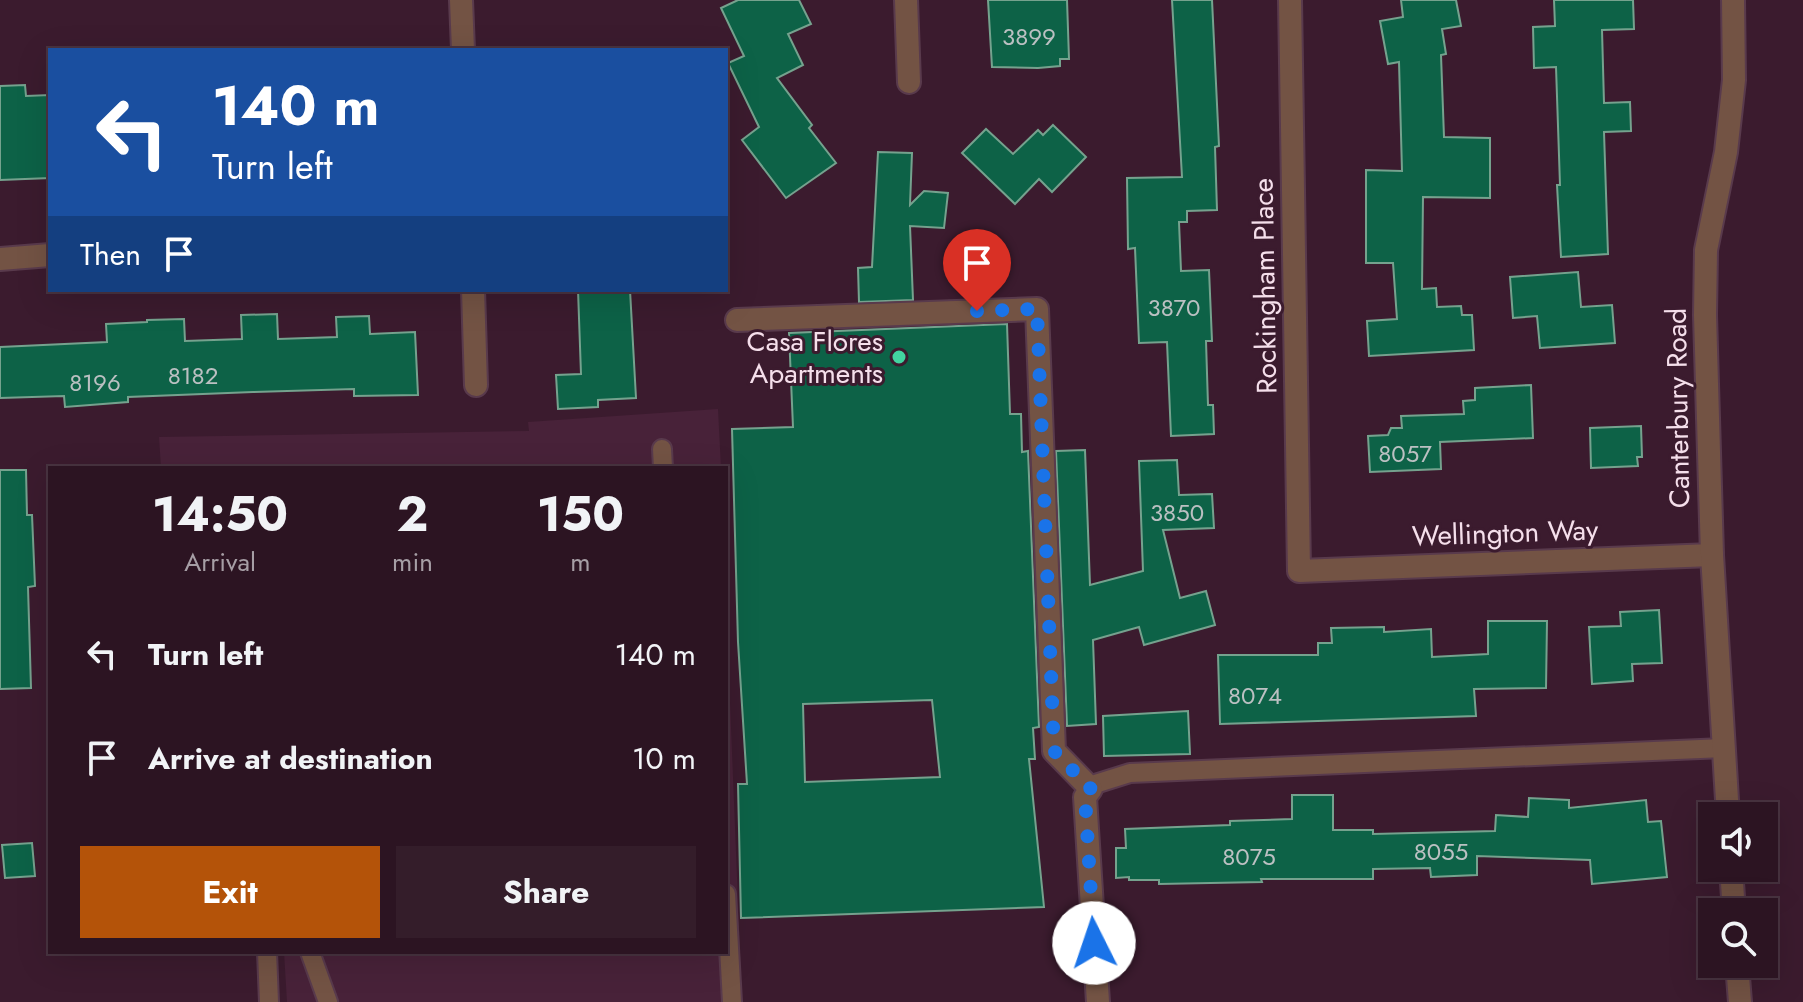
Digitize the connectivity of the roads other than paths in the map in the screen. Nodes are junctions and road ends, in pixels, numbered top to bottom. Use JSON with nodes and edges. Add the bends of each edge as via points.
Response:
{"nodes":[{"id":1,"x":461,"y":0,"type":"edge"},
{"id":2,"x":906,"y":0,"type":"edge"},
{"id":3,"x":1290,"y":0,"type":"edge"},
{"id":4,"x":1733,"y":0,"type":"edge"},
{"id":5,"x":463,"y":48,"type":"edge"},
{"id":6,"x":909,"y":82,"type":"dead end"},
{"id":7,"x":48,"y":255,"type":"edge"},
{"id":8,"x":0,"y":259,"type":"edge"},
{"id":9,"x":473,"y":292,"type":"edge"},
{"id":10,"x":737,"y":320,"type":"dead end"},
{"id":11,"x":476,"y":385,"type":"dead end"},
{"id":12,"x":662,"y":449,"type":"dead end"},
{"id":13,"x":663,"y":466,"type":"edge"},
{"id":14,"x":1712,"y":555,"type":"junction"},
{"id":15,"x":1299,"y":571,"type":"joint"},
{"id":16,"x":1724,"y":748,"type":"junction"},
{"id":17,"x":1091,"y":789,"type":"junction"},
{"id":18,"x":1727,"y":802,"type":"edge"},
{"id":19,"x":728,"y":930,"type":"edge"},
{"id":20,"x":267,"y":954,"type":"edge"},
{"id":21,"x":311,"y":954,"type":"edge"},
{"id":22,"x":1738,"y":978,"type":"edge"},
{"id":23,"x":269,"y":1002,"type":"edge"},
{"id":24,"x":328,"y":1002,"type":"edge"},
{"id":25,"x":732,"y":1002,"type":"edge"},
{"id":26,"x":1098,"y":1002,"type":"edge"},
{"id":27,"x":1740,"y":1002,"type":"edge"}],
"edges":[{"from":1,"to":5,"type":"street"},
{"from":2,"to":6,"type":"street"},
{"from":3,"to":15,"type":"street","name":"Rockingham Place"},
{"from":4,"to":14,"type":"street","name":"Canterbury Road","via":[[1734,80],[1706,250]]},
{"from":7,"to":8,"type":"street"},
{"from":9,"to":11,"type":"street"},
{"from":10,"to":17,"type":"street","via":[[1037,309],[1054,751]]},
{"from":12,"to":13,"type":"lane"},
{"from":14,"to":15,"type":"street","name":"Wellington Way"},
{"from":14,"to":16,"type":"street","name":"Canterbury Road"},
{"from":16,"to":17,"type":"lane","via":[[1130,773]]},
{"from":16,"to":18,"type":"street","name":"Canterbury Road"},
{"from":17,"to":26,"type":"street","via":[[1085,797]]},
{"from":19,"to":25,"type":"lane"},
{"from":20,"to":23,"type":"lane"},
{"from":21,"to":24,"type":"lane"},
{"from":22,"to":27,"type":"street"}]}
